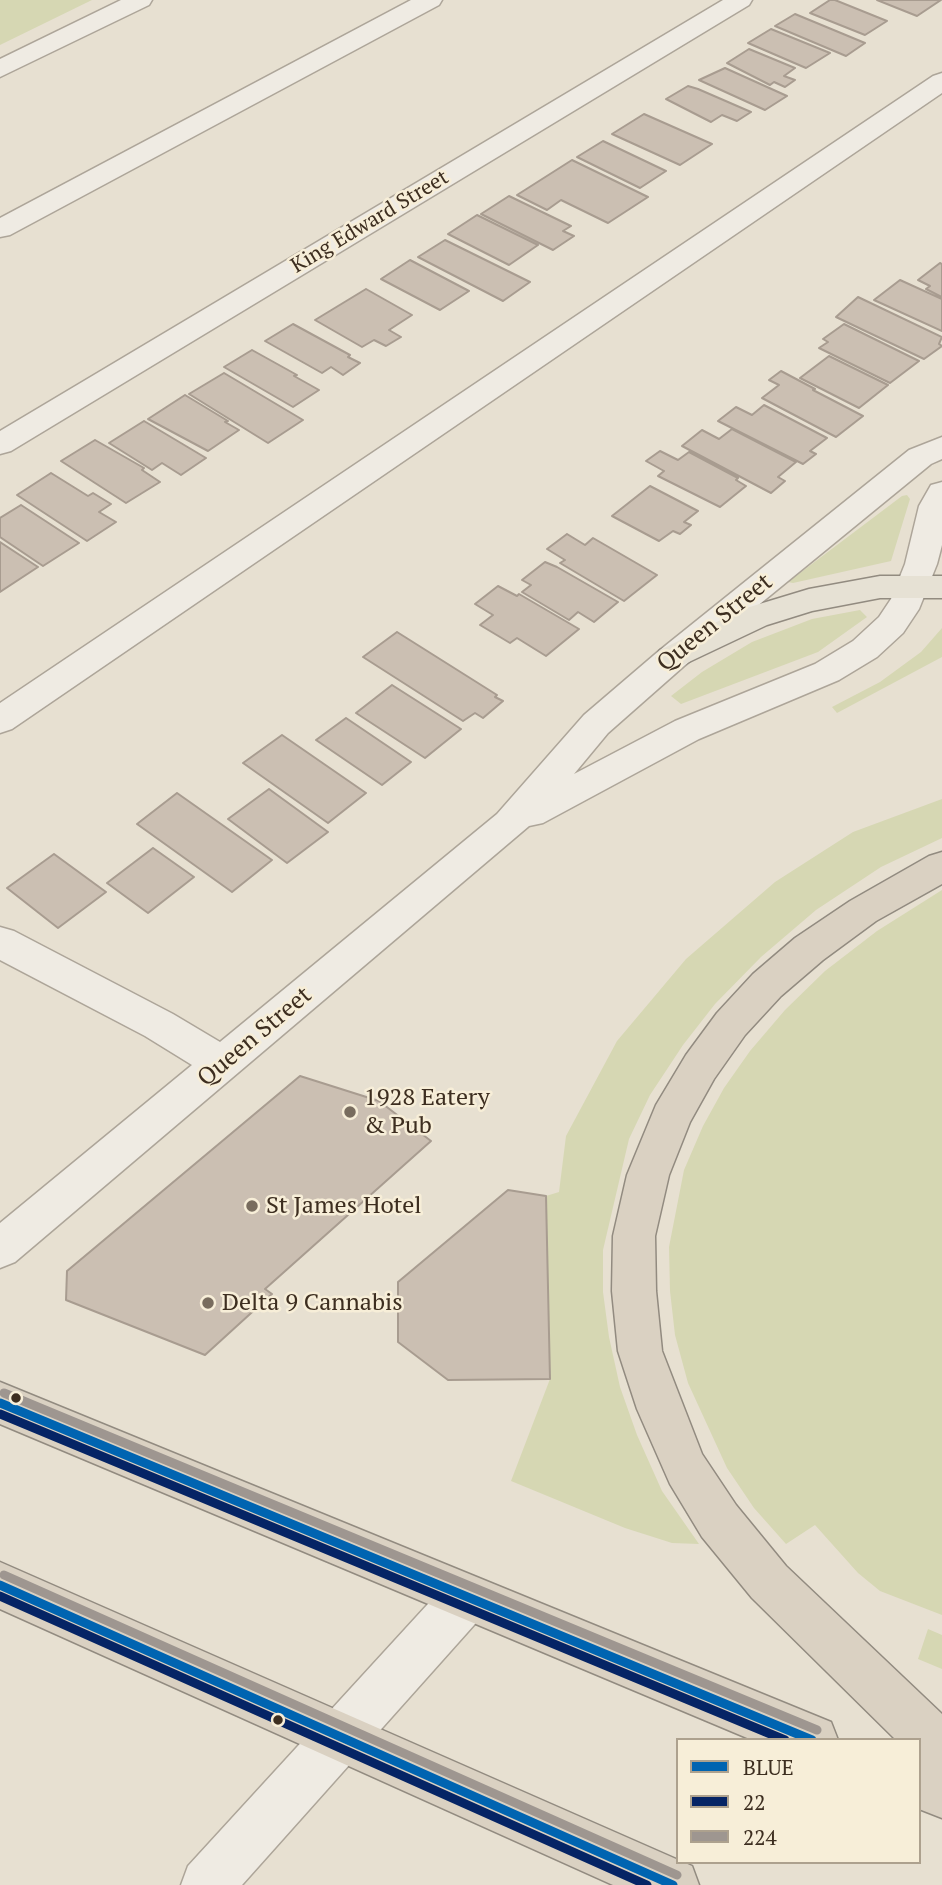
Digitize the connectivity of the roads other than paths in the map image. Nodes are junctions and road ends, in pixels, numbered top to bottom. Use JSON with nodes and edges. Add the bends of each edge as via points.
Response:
{"nodes":[{"id":1,"x":140,"y":0,"type":"edge"},
{"id":2,"x":430,"y":0,"type":"edge"},
{"id":3,"x":740,"y":0,"type":"edge"},
{"id":4,"x":0,"y":69,"type":"edge"},
{"id":5,"x":942,"y":81,"type":"edge"},
{"id":6,"x":0,"y":229,"type":"edge"},
{"id":7,"x":0,"y":444,"type":"edge"},
{"id":8,"x":942,"y":447,"type":"edge"},
{"id":9,"x":942,"y":492,"type":"edge"},
{"id":10,"x":927,"y":586,"type":"edge"},
{"id":11,"x":671,"y":658,"type":"junction"},
{"id":12,"x":0,"y":720,"type":"edge"},
{"id":13,"x":510,"y":824,"type":"junction"},
{"id":14,"x":942,"y":866,"type":"edge"},
{"id":15,"x":0,"y":943,"type":"edge"},
{"id":16,"x":222,"y":1063,"type":"junction"},
{"id":17,"x":0,"y":1250,"type":"edge"},
{"id":18,"x":0,"y":1403,"type":"edge"},
{"id":19,"x":0,"y":1585,"type":"edge"},
{"id":20,"x":466,"y":1598,"type":"junction"},
{"id":21,"x":338,"y":1738,"type":"junction"},
{"id":22,"x":808,"y":1738,"type":"edge"},
{"id":23,"x":942,"y":1749,"type":"edge"},
{"id":24,"x":921,"y":1784,"type":"edge"},
{"id":25,"x":942,"y":1792,"type":"edge"},
{"id":26,"x":207,"y":1885,"type":"edge"},
{"id":27,"x":673,"y":1885,"type":"edge"}],
"edges":[{"from":1,"to":4,"type":"street"},
{"from":2,"to":6,"type":"street"},
{"from":3,"to":7,"type":"street","name":"King Edward Street"},
{"from":5,"to":12,"type":"street"},
{"from":8,"to":11,"type":"street","name":"Queen Street","via":[[920,457]]},
{"from":9,"to":10,"type":"street","name":"Queen Street","via":[[935,506]]},
{"from":10,"to":11,"type":"main road","via":[[831,594],[784,607]]},
{"from":10,"to":13,"type":"street","name":"Queen Street","via":[[852,658],[687,730]]},
{"from":11,"to":13,"type":"street","name":"Queen Street","via":[[596,724]]},
{"from":13,"to":16,"type":"street","name":"Queen Street"},
{"from":14,"to":23,"type":"highway","via":[[863,911],[809,949],[767,985],[700,1068],[671,1117],[648,1175],[634,1236],[634,1291],[640,1351],[660,1409],[686,1469],[719,1521],[769,1582]]},
{"from":15,"to":16,"type":"street"},
{"from":16,"to":17,"type":"street","name":"Queen Street"},
{"from":18,"to":20,"type":"highway"},
{"from":19,"to":21,"type":"highway"},
{"from":20,"to":21,"type":"street"},
{"from":20,"to":22,"type":"highway"},
{"from":21,"to":26,"type":"street"},
{"from":21,"to":27,"type":"highway"},
{"from":24,"to":25,"type":"highway"}]}
